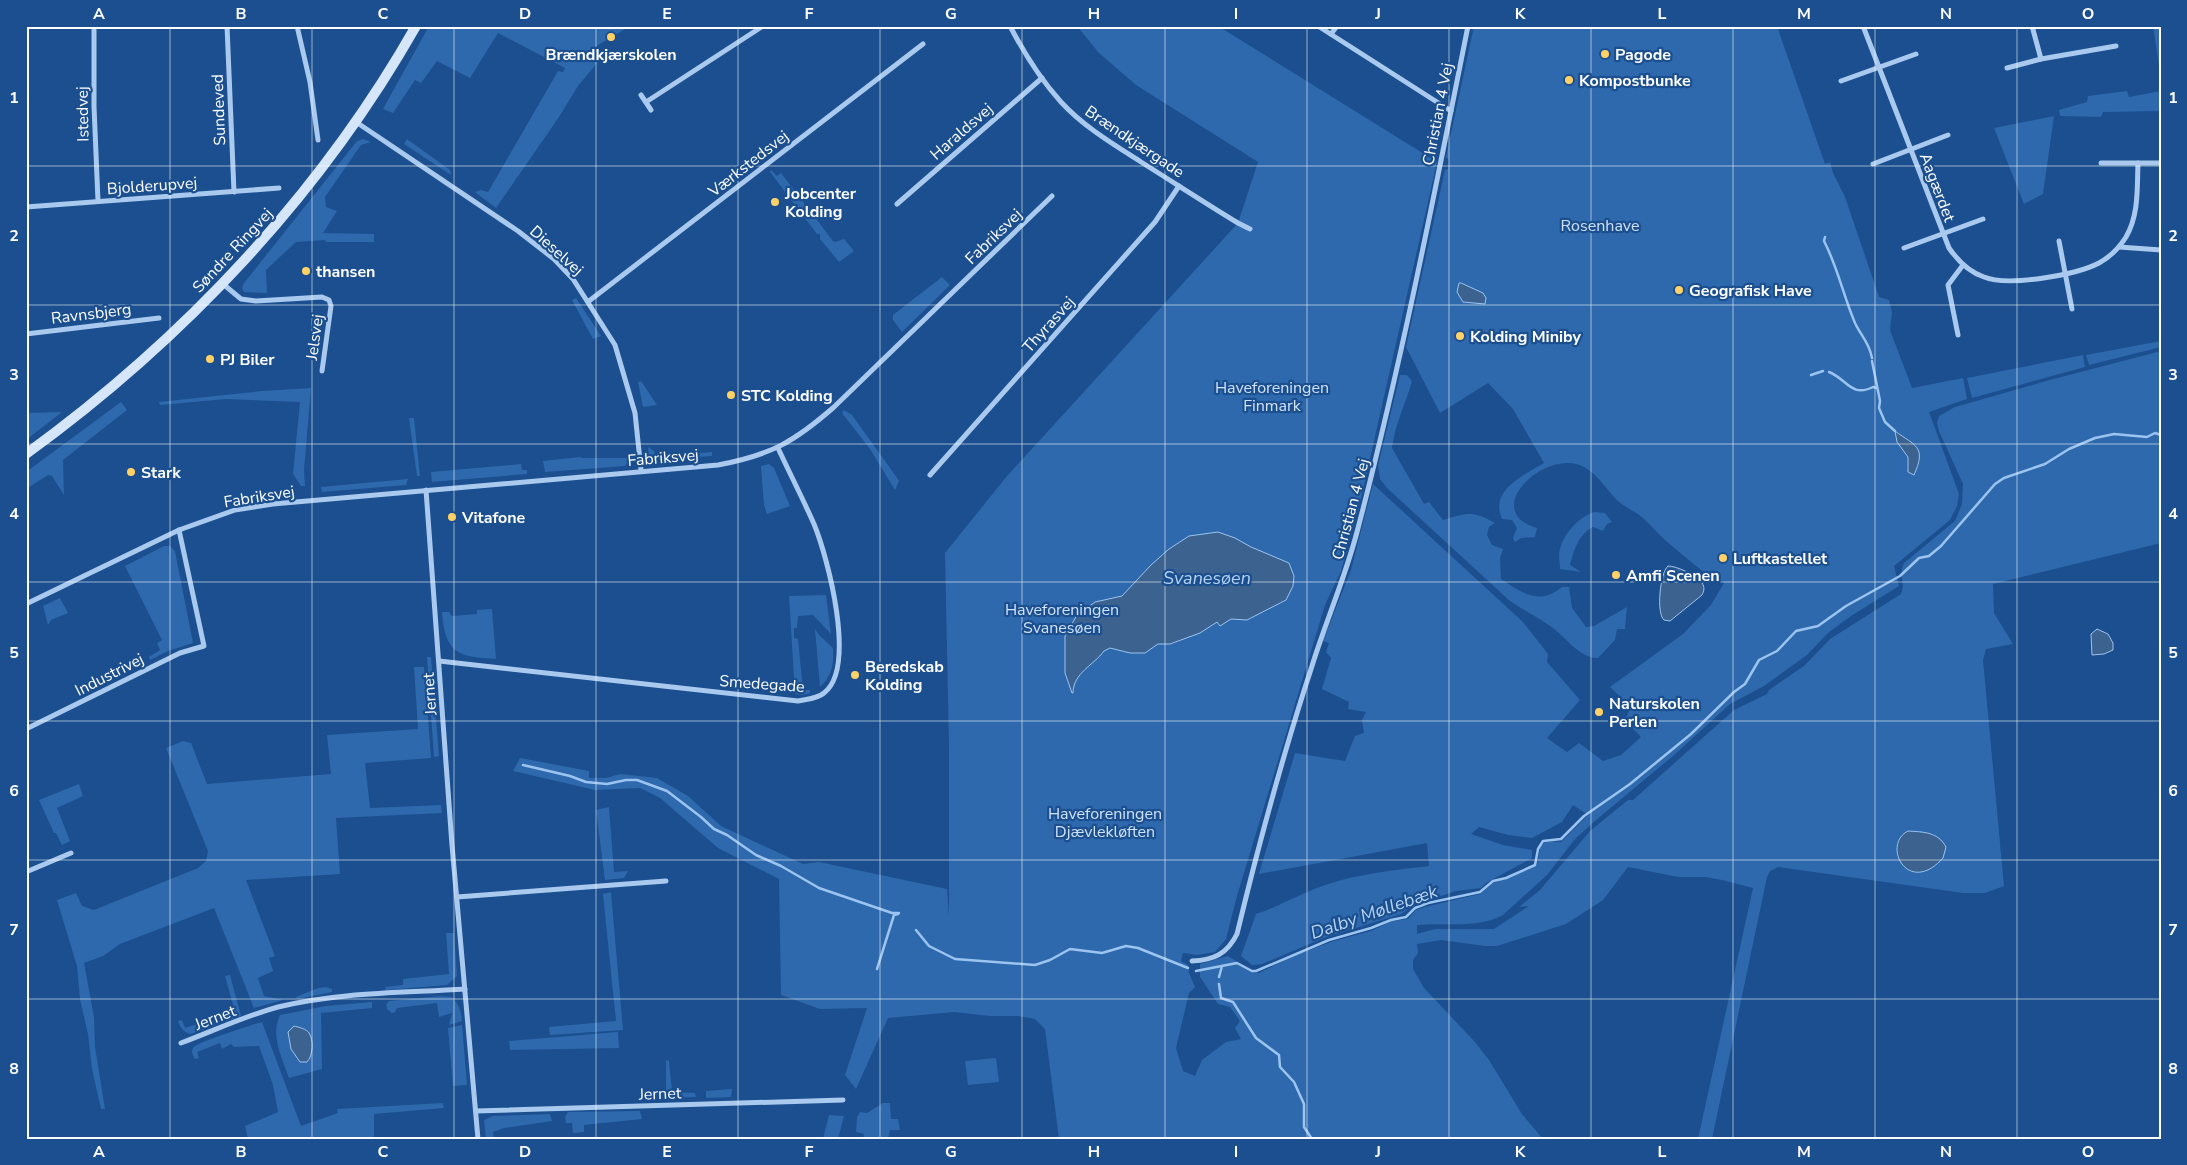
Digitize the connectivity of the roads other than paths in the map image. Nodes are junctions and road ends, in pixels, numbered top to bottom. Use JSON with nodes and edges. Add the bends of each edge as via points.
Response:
{"nodes":[{"id":1,"x":94,"y":26,"type":"edge"},
{"id":2,"x":228,"y":26,"type":"edge"},
{"id":3,"x":297,"y":26,"type":"edge"},
{"id":4,"x":416,"y":26,"type":"edge"},
{"id":5,"x":763,"y":26,"type":"edge"},
{"id":6,"x":1010,"y":26,"type":"edge"},
{"id":7,"x":1318,"y":26,"type":"edge"},
{"id":8,"x":1337,"y":26,"type":"edge"},
{"id":9,"x":1468,"y":26,"type":"edge"},
{"id":10,"x":1863,"y":26,"type":"edge"},
{"id":11,"x":2032,"y":26,"type":"edge"},
{"id":12,"x":1331,"y":34,"type":"junction"},
{"id":13,"x":923,"y":44,"type":"dead end"},
{"id":14,"x":2116,"y":46,"type":"dead end"},
{"id":15,"x":1916,"y":54,"type":"dead end"},
{"id":16,"x":2041,"y":59,"type":"junction"},
{"id":17,"x":1879,"y":68,"type":"junction"},
{"id":18,"x":2007,"y":68,"type":"dead end"},
{"id":19,"x":1042,"y":78,"type":"junction"},
{"id":20,"x":1841,"y":81,"type":"dead end"},
{"id":21,"x":640,"y":95,"type":"dead end"},
{"id":22,"x":646,"y":102,"type":"junction"},
{"id":23,"x":651,"y":110,"type":"dead end"},
{"id":24,"x":1451,"y":111,"type":"junction"},
{"id":25,"x":356,"y":122,"type":"junction"},
{"id":26,"x":1948,"y":135,"type":"dead end"},
{"id":27,"x":318,"y":140,"type":"dead end"},
{"id":28,"x":1910,"y":150,"type":"junction"},
{"id":29,"x":2101,"y":163,"type":"dead end"},
{"id":30,"x":2138,"y":163,"type":"junction"},
{"id":31,"x":2161,"y":163,"type":"edge"},
{"id":32,"x":1873,"y":164,"type":"dead end"},
{"id":33,"x":1179,"y":186,"type":"junction"},
{"id":34,"x":279,"y":188,"type":"dead end"},
{"id":35,"x":234,"y":192,"type":"junction"},
{"id":36,"x":1052,"y":196,"type":"dead end"},
{"id":37,"x":98,"y":202,"type":"junction"},
{"id":38,"x":897,"y":204,"type":"dead end"},
{"id":39,"x":26,"y":207,"type":"edge"},
{"id":40,"x":1983,"y":219,"type":"dead end"},
{"id":41,"x":1250,"y":228,"type":"dead end"},
{"id":42,"x":1942,"y":233,"type":"junction"},
{"id":43,"x":2060,"y":241,"type":"dead end"},
{"id":44,"x":2119,"y":247,"type":"junction"},
{"id":45,"x":1904,"y":248,"type":"dead end"},
{"id":46,"x":2161,"y":250,"type":"edge"},
{"id":47,"x":1964,"y":265,"type":"junction"},
{"id":48,"x":2065,"y":272,"type":"junction"},
{"id":49,"x":224,"y":284,"type":"junction"},
{"id":50,"x":589,"y":301,"type":"junction"},
{"id":51,"x":2072,"y":309,"type":"dead end"},
{"id":52,"x":159,"y":318,"type":"dead end"},
{"id":53,"x":26,"y":334,"type":"edge"},
{"id":54,"x":1958,"y":335,"type":"dead end"},
{"id":55,"x":322,"y":371,"type":"dead end"},
{"id":56,"x":778,"y":448,"type":"junction"},
{"id":57,"x":26,"y":454,"type":"edge"},
{"id":58,"x":641,"y":470,"type":"junction"},
{"id":59,"x":930,"y":475,"type":"dead end"},
{"id":60,"x":426,"y":490,"type":"junction"},
{"id":61,"x":179,"y":530,"type":"junction"},
{"id":62,"x":26,"y":604,"type":"edge"},
{"id":63,"x":438,"y":660,"type":"junction"},
{"id":64,"x":26,"y":729,"type":"edge"},
{"id":65,"x":71,"y":853,"type":"dead end"},
{"id":66,"x":26,"y":872,"type":"edge"},
{"id":67,"x":666,"y":881,"type":"dead end"},
{"id":68,"x":457,"y":897,"type":"junction"},
{"id":69,"x":1192,"y":961,"type":"dead end"},
{"id":70,"x":465,"y":989,"type":"junction"},
{"id":71,"x":181,"y":1043,"type":"dead end"},
{"id":72,"x":843,"y":1100,"type":"dead end"},
{"id":73,"x":476,"y":1111,"type":"junction"},
{"id":74,"x":478,"y":1139,"type":"edge"}],
"edges":[{"from":1,"to":37,"type":"street","name":"Istedvej"},
{"from":2,"to":35,"type":"street","name":"Sundeved"},
{"from":3,"to":27,"type":"street","via":[[310,82]]},
{"from":4,"to":25,"type":"main road","name":"Søndre Ringvej"},
{"from":5,"to":22,"type":"street"},
{"from":6,"to":19,"type":"street","name":"Brændkjærgade"},
{"from":7,"to":12,"type":"street"},
{"from":8,"to":12,"type":"street"},
{"from":9,"to":24,"type":"street","name":"Christian 4 Vej"},
{"from":10,"to":17,"type":"street","name":"Aagærdet"},
{"from":11,"to":16,"type":"street"},
{"from":12,"to":24,"type":"street"},
{"from":13,"to":50,"type":"street","name":"Værkstedsvej"},
{"from":14,"to":16,"type":"street"},
{"from":15,"to":17,"type":"street"},
{"from":16,"to":18,"type":"street"},
{"from":17,"to":20,"type":"street"},
{"from":17,"to":28,"type":"street","name":"Aagærdet"},
{"from":19,"to":33,"type":"street","name":"Brændkjærgade","via":[[1082,122]]},
{"from":19,"to":38,"type":"street","name":"Haraldsvej"},
{"from":21,"to":22,"type":"street"},
{"from":22,"to":23,"type":"street"},
{"from":24,"to":69,"type":"street","name":"Christian 4 Vej","via":[[1408,321],[1357,531],[1345,577],[1327,618],[1294,720],[1259,841],[1237,934],[1220,956]]},
{"from":25,"to":49,"type":"main road","name":"Søndre Ringvej","via":[[271,232]]},
{"from":25,"to":50,"type":"street","name":"Dieselvej","via":[[518,231],[554,259]]},
{"from":26,"to":28,"type":"street","name":"Aagærdet"},
{"from":28,"to":32,"type":"street","name":"Aagærdet"},
{"from":28,"to":42,"type":"street","name":"Aagærdet"},
{"from":29,"to":30,"type":"street"},
{"from":30,"to":31,"type":"street"},
{"from":30,"to":44,"type":"street","name":"Aagærdet","via":[[2135,215]]},
{"from":33,"to":41,"type":"street","name":"Brændkjærgade"},
{"from":33,"to":59,"type":"street","name":"Thyrasvej","via":[[1155,222]]},
{"from":34,"to":35,"type":"street","name":"Bjolderupvej"},
{"from":35,"to":37,"type":"street","name":"Bjolderupvej"},
{"from":36,"to":56,"type":"street","name":"Fabriksvej","via":[[834,407],[807,431]]},
{"from":37,"to":39,"type":"street","name":"Bjolderupvej"},
{"from":40,"to":42,"type":"street","name":"Aagærdet"},
{"from":42,"to":45,"type":"street","name":"Aagærdet"},
{"from":42,"to":47,"type":"street","name":"Aagærdet"},
{"from":43,"to":48,"type":"street"},
{"from":44,"to":46,"type":"street"},
{"from":44,"to":48,"type":"street","name":"Aagærdet","via":[[2100,262]]},
{"from":47,"to":48,"type":"street","name":"Aagærdet","via":[[1984,278],[2008,282]]},
{"from":47,"to":54,"type":"street","via":[[1948,285]]},
{"from":48,"to":51,"type":"street"},
{"from":49,"to":55,"type":"street","name":"Jelsvej","via":[[241,299],[322,297],[330,300]]},
{"from":49,"to":57,"type":"main road","name":"Søndre Ringvej","via":[[160,346],[66,426]]},
{"from":50,"to":58,"type":"street","name":"Dieselvej","via":[[615,345],[626,377],[635,413]]},
{"from":52,"to":53,"type":"street","name":"Ravnsbjerg"},
{"from":56,"to":58,"type":"street","name":"Fabriksvej","via":[[749,459],[718,465]]},
{"from":56,"to":63,"type":"street","name":"Smedegade","via":[[814,525],[830,571],[839,664],[825,693],[798,700]]},
{"from":58,"to":60,"type":"street","name":"Fabriksvej"},
{"from":60,"to":61,"type":"street","name":"Fabriksvej","via":[[235,510]]},
{"from":60,"to":63,"type":"street","name":"Jernet"},
{"from":61,"to":62,"type":"street","name":"Fabriksvej"},
{"from":61,"to":64,"type":"street","name":"Industrivej","via":[[204,646],[180,652]]},
{"from":63,"to":68,"type":"street","name":"Jernet"},
{"from":65,"to":66,"type":"street"},
{"from":67,"to":68,"type":"street"},
{"from":68,"to":70,"type":"street","name":"Jernet"},
{"from":70,"to":71,"type":"street","name":"Jernet","via":[[310,1001],[277,1008]]},
{"from":70,"to":73,"type":"street","name":"Jernet"},
{"from":72,"to":73,"type":"street","name":"Jernet"},
{"from":73,"to":74,"type":"street","name":"Jernet"}]}
